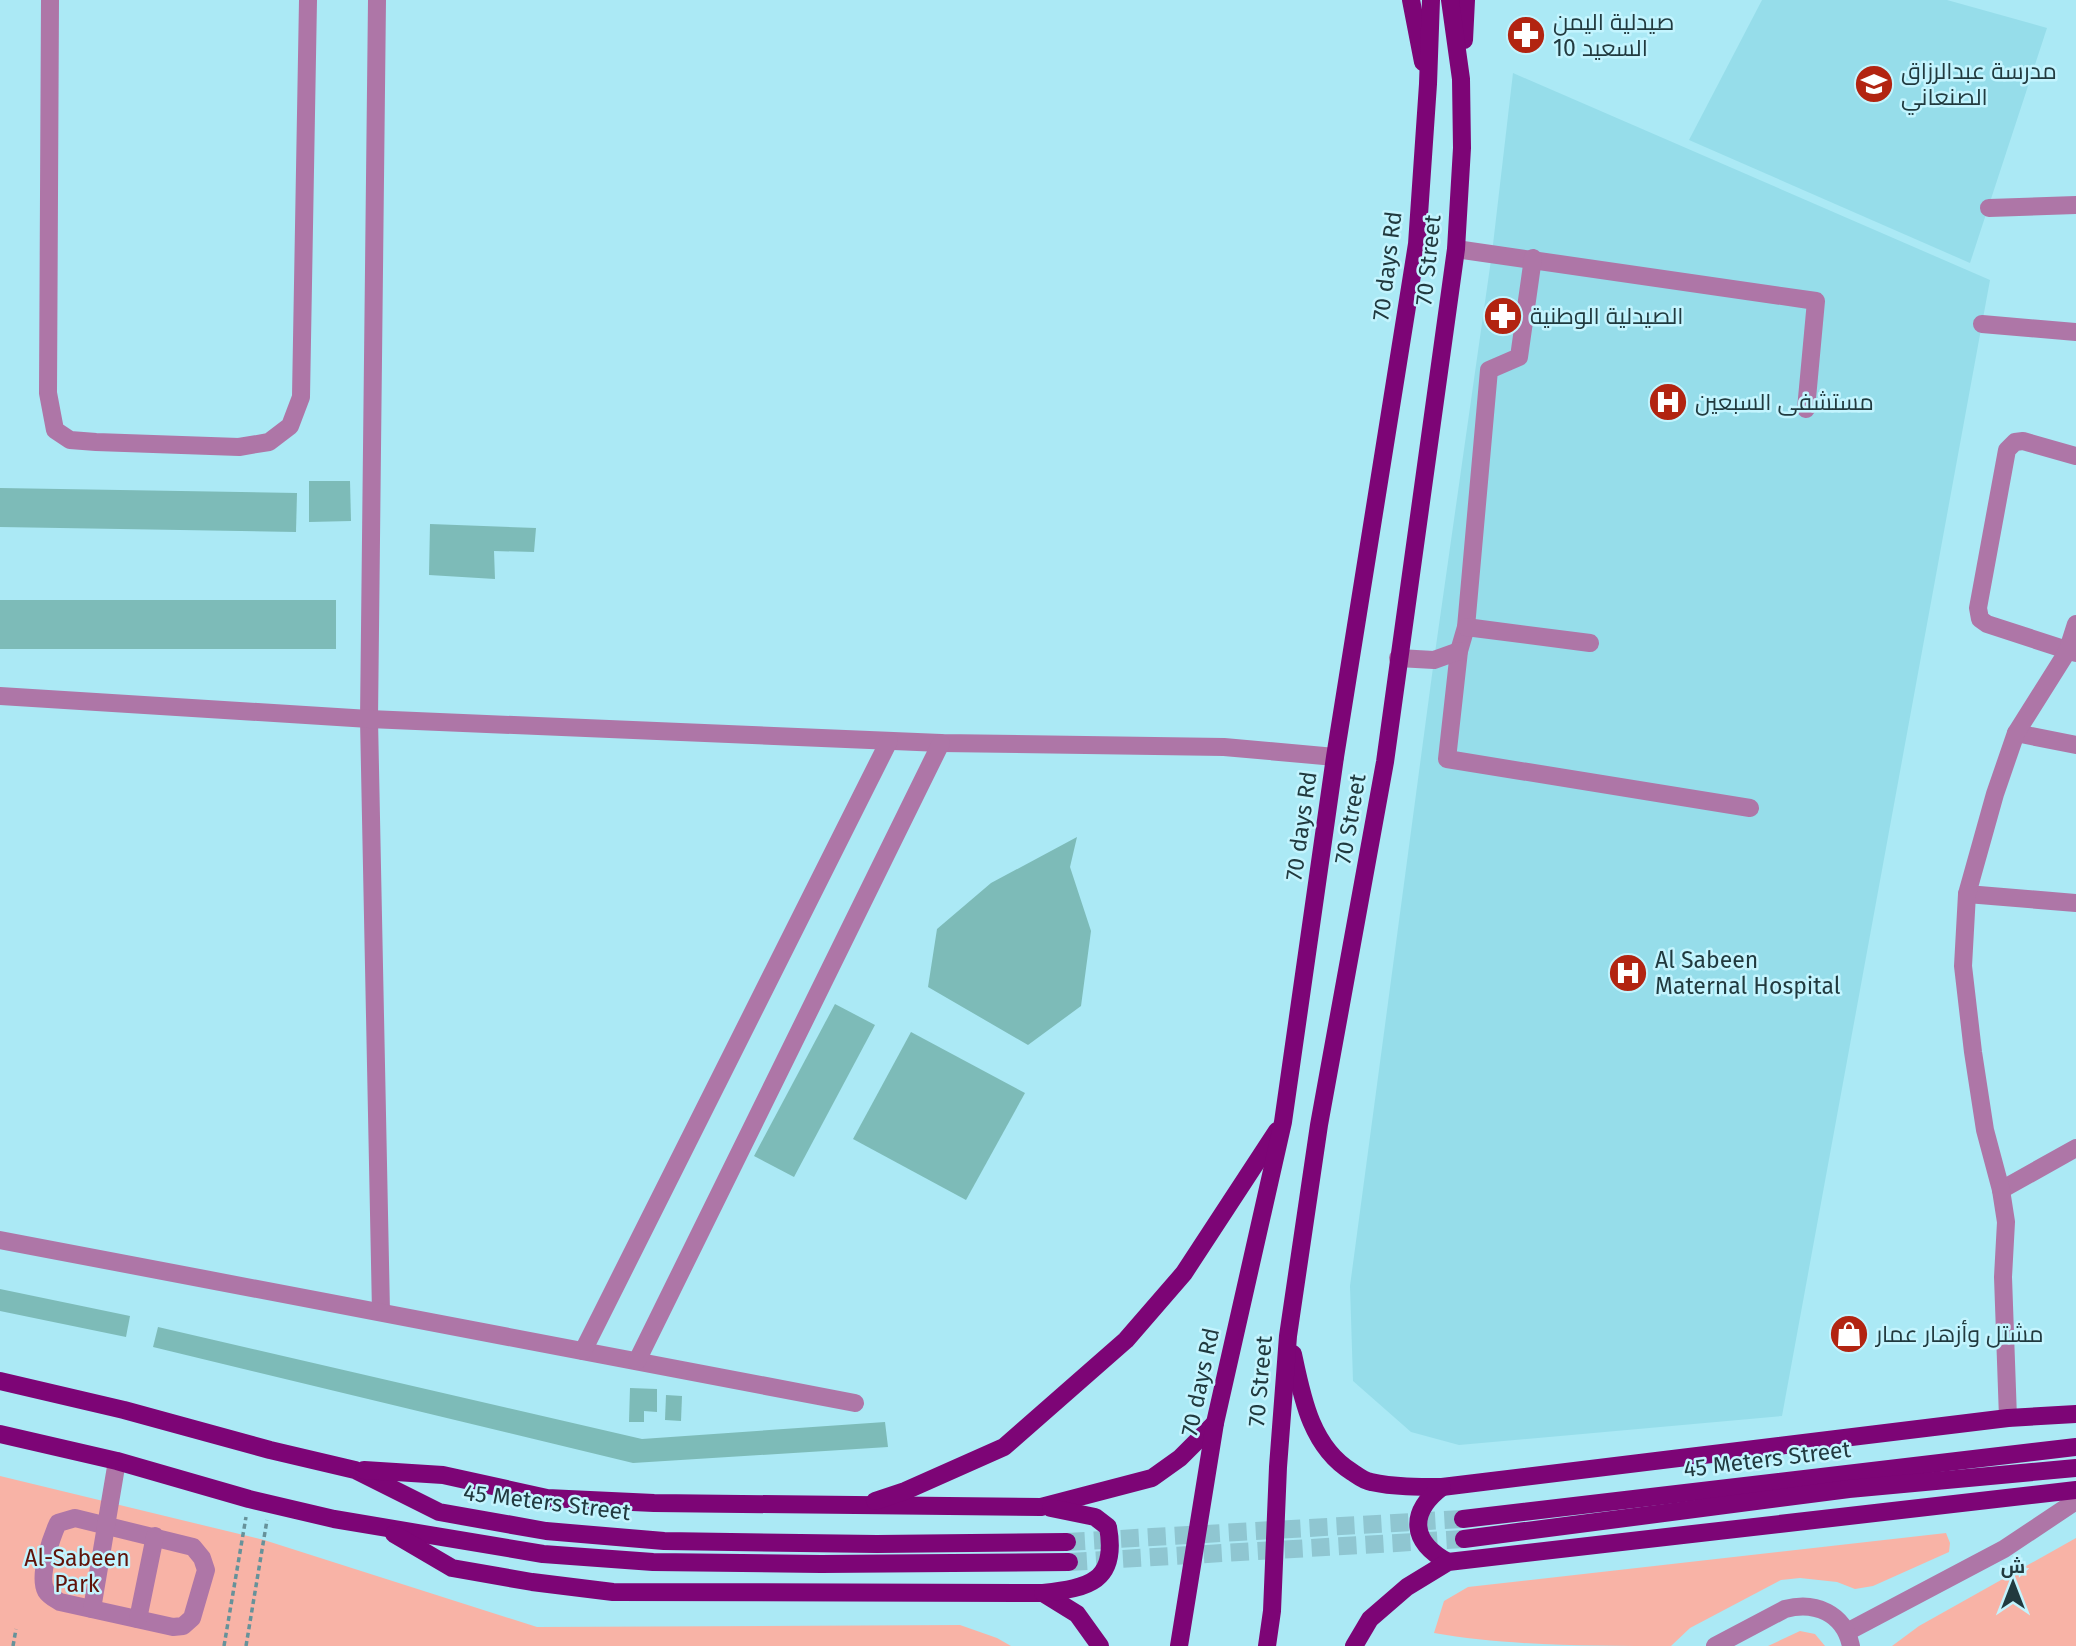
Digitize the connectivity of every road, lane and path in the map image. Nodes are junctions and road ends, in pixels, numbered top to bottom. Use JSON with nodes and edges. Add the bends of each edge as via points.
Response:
{"nodes":[{"id":1,"x":50,"y":0,"type":"edge"},
{"id":2,"x":308,"y":0,"type":"edge"},
{"id":3,"x":377,"y":0,"type":"edge"},
{"id":4,"x":1410,"y":0,"type":"edge"},
{"id":5,"x":1450,"y":0,"type":"edge"},
{"id":6,"x":1466,"y":0,"type":"edge"},
{"id":7,"x":1431,"y":4,"type":"edge"},
{"id":8,"x":1461,"y":79,"type":"junction"},
{"id":9,"x":1428,"y":84,"type":"junction"},
{"id":10,"x":2076,"y":205,"type":"edge"},
{"id":11,"x":1989,"y":208,"type":"dead end"},
{"id":12,"x":1456,"y":249,"type":"junction"},
{"id":13,"x":1533,"y":258,"type":"junction"},
{"id":14,"x":1982,"y":324,"type":"dead end"},
{"id":15,"x":2076,"y":332,"type":"edge"},
{"id":16,"x":1806,"y":409,"type":"dead end"},
{"id":17,"x":2076,"y":456,"type":"edge"},
{"id":18,"x":2076,"y":624,"type":"edge"},
{"id":19,"x":1466,"y":627,"type":"junction"},
{"id":20,"x":1590,"y":643,"type":"dead end"},
{"id":21,"x":1460,"y":651,"type":"junction"},
{"id":22,"x":2071,"y":652,"type":"edge"},
{"id":23,"x":1398,"y":658,"type":"junction"},
{"id":24,"x":0,"y":696,"type":"edge"},
{"id":25,"x":369,"y":719,"type":"junction"},
{"id":26,"x":2016,"y":733,"type":"junction"},
{"id":27,"x":889,"y":741,"type":"junction"},
{"id":28,"x":941,"y":743,"type":"junction"},
{"id":29,"x":2076,"y":745,"type":"edge"},
{"id":30,"x":1335,"y":757,"type":"junction"},
{"id":31,"x":1751,"y":808,"type":"dead end"},
{"id":32,"x":1967,"y":894,"type":"junction"},
{"id":33,"x":2076,"y":903,"type":"edge"},
{"id":34,"x":1283,"y":1122,"type":"junction"},
{"id":35,"x":2076,"y":1148,"type":"edge"},
{"id":36,"x":2001,"y":1190,"type":"junction"},
{"id":37,"x":0,"y":1240,"type":"edge"},
{"id":38,"x":381,"y":1312,"type":"junction"},
{"id":39,"x":1289,"y":1336,"type":"junction"},
{"id":40,"x":583,"y":1351,"type":"junction"},
{"id":41,"x":638,"y":1361,"type":"junction"},
{"id":42,"x":0,"y":1381,"type":"edge"},
{"id":43,"x":855,"y":1403,"type":"dead end"},
{"id":44,"x":2076,"y":1414,"type":"edge"},
{"id":45,"x":2008,"y":1418,"type":"junction"},
{"id":46,"x":1215,"y":1423,"type":"junction"},
{"id":47,"x":0,"y":1434,"type":"edge"},
{"id":48,"x":2076,"y":1447,"type":"edge"},
{"id":49,"x":117,"y":1461,"type":"junction"},
{"id":50,"x":2076,"y":1468,"type":"edge"},
{"id":51,"x":355,"y":1470,"type":"junction"},
{"id":52,"x":1442,"y":1487,"type":"junction"},
{"id":53,"x":2076,"y":1490,"type":"edge"},
{"id":54,"x":250,"y":1499,"type":"junction"},
{"id":55,"x":2076,"y":1500,"type":"edge"},
{"id":56,"x":271,"y":1503,"type":"junction"},
{"id":57,"x":858,"y":1506,"type":"junction"},
{"id":58,"x":1041,"y":1507,"type":"junction"},
{"id":59,"x":1463,"y":1519,"type":"tunnel mouth"},
{"id":60,"x":105,"y":1525,"type":"junction"},
{"id":61,"x":381,"y":1527,"type":"junction"},
{"id":62,"x":155,"y":1536,"type":"junction"},
{"id":63,"x":1464,"y":1539,"type":"tunnel mouth"},
{"id":64,"x":1067,"y":1542,"type":"tunnel mouth"},
{"id":65,"x":1069,"y":1562,"type":"tunnel mouth"},
{"id":66,"x":1448,"y":1563,"type":"junction"},
{"id":67,"x":1042,"y":1593,"type":"junction"},
{"id":68,"x":92,"y":1609,"type":"junction"},
{"id":69,"x":138,"y":1619,"type":"junction"},
{"id":70,"x":16,"y":1629,"type":"dead end"},
{"id":71,"x":1849,"y":1639,"type":"edge"},
{"id":72,"x":13,"y":1646,"type":"edge"},
{"id":73,"x":224,"y":1646,"type":"edge"},
{"id":74,"x":246,"y":1646,"type":"edge"},
{"id":75,"x":1100,"y":1646,"type":"edge"},
{"id":76,"x":1179,"y":1646,"type":"edge"},
{"id":77,"x":1267,"y":1646,"type":"edge"},
{"id":78,"x":1354,"y":1646,"type":"edge"},
{"id":79,"x":1715,"y":1646,"type":"edge"}],
"edges":[{"from":1,"to":2,"type":"street","via":[[48,393],[55,430],[70,440],[239,447],[269,442],[290,426],[301,397]]},
{"from":3,"to":25,"type":"street"},
{"from":4,"to":9,"type":"main road"},
{"from":5,"to":8,"type":"main road","name":"70 Street"},
{"from":6,"to":8,"type":"main road"},
{"from":7,"to":9,"type":"main road","name":"70 days Rd"},
{"from":8,"to":12,"type":"main road","name":"70 Street"},
{"from":9,"to":30,"type":"main road","name":"70 days Rd","via":[[1417,244]]},
{"from":10,"to":11,"type":"street"},
{"from":12,"to":13,"type":"street"},
{"from":12,"to":23,"type":"main road","name":"70 Street"},
{"from":13,"to":16,"type":"street","via":[[1816,301]]},
{"from":13,"to":19,"type":"street","via":[[1519,357],[1489,370]]},
{"from":14,"to":15,"type":"street"},
{"from":17,"to":22,"type":"street","via":[[2023,442],[2015,442],[2007,450],[1978,608],[1980,619],[1987,624]]},
{"from":18,"to":22,"type":"street"},
{"from":19,"to":20,"type":"street"},
{"from":19,"to":21,"type":"street"},
{"from":21,"to":23,"type":"street","via":[[1434,660]]},
{"from":21,"to":31,"type":"street","via":[[1447,759]]},
{"from":22,"to":26,"type":"street"},
{"from":23,"to":39,"type":"main road","name":"70 Street","via":[[1385,762],[1320,1125]]},
{"from":24,"to":25,"type":"street"},
{"from":25,"to":27,"type":"street"},
{"from":25,"to":38,"type":"street"},
{"from":26,"to":29,"type":"street"},
{"from":26,"to":32,"type":"street"},
{"from":27,"to":28,"type":"street"},
{"from":27,"to":40,"type":"street"},
{"from":28,"to":30,"type":"street","via":[[1224,747]]},
{"from":28,"to":41,"type":"street"},
{"from":30,"to":34,"type":"main road","name":"70 days Rd"},
{"from":32,"to":33,"type":"street"},
{"from":32,"to":36,"type":"street","via":[[1963,966],[1985,1130]]},
{"from":34,"to":46,"type":"main road","name":"70 days Rd"},
{"from":34,"to":57,"type":"main road","via":[[1184,1273],[1126,1340],[1004,1447],[905,1491]]},
{"from":35,"to":36,"type":"street"},
{"from":36,"to":45,"type":"street","via":[[2006,1222],[2003,1277]]},
{"from":37,"to":38,"type":"street"},
{"from":38,"to":40,"type":"street"},
{"from":39,"to":52,"type":"main road","via":[[1303,1401],[1319,1438],[1339,1464],[1368,1482]]},
{"from":39,"to":77,"type":"main road","name":"70 Street"},
{"from":40,"to":41,"type":"street"},
{"from":41,"to":43,"type":"street"},
{"from":42,"to":51,"type":"main road","name":"45 Meters Street"},
{"from":44,"to":45,"type":"main road"},
{"from":45,"to":52,"type":"main road"},
{"from":46,"to":58,"type":"main road","via":[[1152,1478]]},
{"from":46,"to":76,"type":"main road","name":"70 days Rd"},
{"from":47,"to":49,"type":"main road","name":"45 Meters Street"},
{"from":48,"to":59,"type":"main road","name":"45 Meters Street"},
{"from":49,"to":54,"type":"main road","name":"45 Meters Street"},
{"from":49,"to":60,"type":"street"},
{"from":50,"to":63,"type":"main road","name":"45 Meters Street","via":[[1849,1489]]},
{"from":51,"to":57,"type":"main road","via":[[443,1475],[547,1498]]},
{"from":51,"to":64,"type":"main road","name":"45 Meters Street","via":[[439,1512],[547,1531],[664,1541]]},
{"from":52,"to":66,"type":"main road","via":[[1427,1499],[1419,1517],[1420,1536],[1431,1553]]},
{"from":53,"to":66,"type":"main road"},
{"from":54,"to":56,"type":"main road","name":"45 Meters Street"},
{"from":54,"to":73,"type":"path"},
{"from":55,"to":71,"type":"street","via":[[2004,1549]]},
{"from":56,"to":61,"type":"main road","name":"45 Meters Street"},
{"from":56,"to":74,"type":"path"},
{"from":57,"to":58,"type":"main road"},
{"from":58,"to":67,"type":"main road","via":[[1095,1517],[1108,1527],[1112,1546],[1107,1566],[1095,1581],[1077,1589]]},
{"from":60,"to":62,"type":"street"},
{"from":60,"to":68,"type":"street"},
{"from":60,"to":68,"type":"street","via":[[75,1518],[58,1523],[42,1580],[47,1593],[60,1602]]},
{"from":61,"to":65,"type":"main road","name":"45 Meters Street","via":[[542,1554],[653,1562]]},
{"from":61,"to":67,"type":"main road","via":[[452,1568],[613,1592]]},
{"from":62,"to":69,"type":"street"},
{"from":62,"to":69,"type":"street","via":[[193,1547],[206,1570],[192,1618],[183,1626]]},
{"from":66,"to":78,"type":"main road","via":[[1407,1587],[1370,1619]]},
{"from":67,"to":75,"type":"main road","via":[[1077,1615]]},
{"from":68,"to":69,"type":"street"},
{"from":70,"to":72,"type":"path"},
{"from":71,"to":79,"type":"street","via":[[1842,1624],[1827,1612],[1797,1606]]}]}
